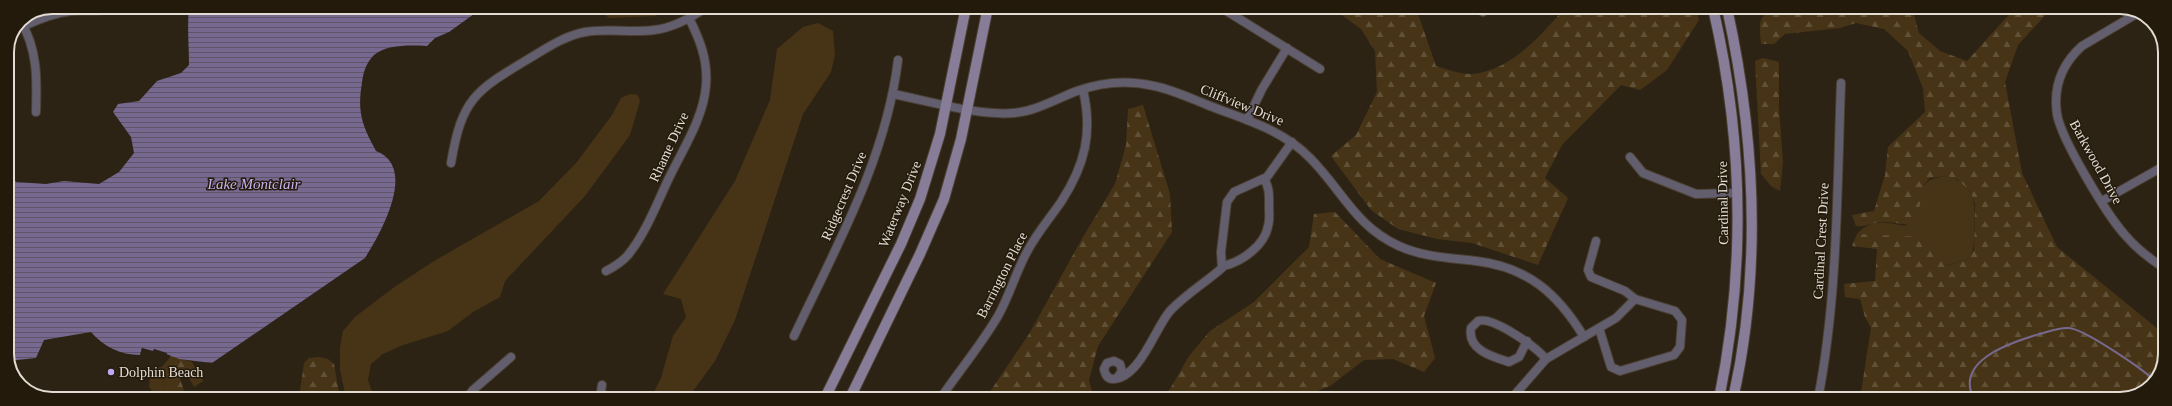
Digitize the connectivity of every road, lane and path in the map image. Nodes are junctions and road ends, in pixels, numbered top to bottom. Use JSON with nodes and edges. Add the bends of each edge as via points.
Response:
{"nodes":[{"id":1,"x":54,"y":14,"type":"edge"},
{"id":2,"x":696,"y":14,"type":"edge"},
{"id":3,"x":965,"y":14,"type":"edge"},
{"id":4,"x":987,"y":14,"type":"edge"},
{"id":5,"x":1230,"y":14,"type":"edge"},
{"id":6,"x":1714,"y":14,"type":"edge"},
{"id":7,"x":1728,"y":14,"type":"edge"},
{"id":8,"x":2133,"y":16,"type":"edge"},
{"id":9,"x":689,"y":18,"type":"junction"},
{"id":10,"x":30,"y":21,"type":"edge"},
{"id":11,"x":23,"y":27,"type":"edge"},
{"id":12,"x":1287,"y":48,"type":"junction"},
{"id":13,"x":898,"y":60,"type":"dead end"},
{"id":14,"x":1320,"y":68,"type":"dead end"},
{"id":15,"x":1841,"y":83,"type":"dead end"},
{"id":16,"x":1082,"y":90,"type":"junction"},
{"id":17,"x":893,"y":94,"type":"junction"},
{"id":18,"x":946,"y":105,"type":"junction"},
{"id":19,"x":968,"y":109,"type":"junction"},
{"id":20,"x":36,"y":112,"type":"dead end"},
{"id":21,"x":1247,"y":120,"type":"junction"},
{"id":22,"x":1292,"y":142,"type":"junction"},
{"id":23,"x":1630,"y":157,"type":"dead end"},
{"id":24,"x":451,"y":163,"type":"dead end"},
{"id":25,"x":2158,"y":169,"type":"edge"},
{"id":26,"x":1264,"y":179,"type":"junction"},
{"id":27,"x":1738,"y":193,"type":"junction"},
{"id":28,"x":2102,"y":201,"type":"junction"},
{"id":29,"x":1596,"y":241,"type":"dead end"},
{"id":30,"x":2158,"y":264,"type":"edge"},
{"id":31,"x":1223,"y":266,"type":"junction"},
{"id":32,"x":606,"y":272,"type":"dead end"},
{"id":33,"x":1635,"y":299,"type":"junction"},
{"id":34,"x":1599,"y":328,"type":"junction"},
{"id":35,"x":794,"y":336,"type":"dead end"},
{"id":36,"x":1584,"y":337,"type":"junction"},
{"id":37,"x":1527,"y":341,"type":"junction"},
{"id":38,"x":511,"y":357,"type":"dead end"},
{"id":39,"x":1546,"y":359,"type":"junction"},
{"id":40,"x":1117,"y":378,"type":"dead end"},
{"id":41,"x":602,"y":385,"type":"dead end"},
{"id":42,"x":472,"y":392,"type":"edge"},
{"id":43,"x":601,"y":392,"type":"edge"},
{"id":44,"x":828,"y":392,"type":"edge"},
{"id":45,"x":853,"y":392,"type":"edge"},
{"id":46,"x":944,"y":392,"type":"edge"},
{"id":47,"x":1517,"y":392,"type":"edge"},
{"id":48,"x":1720,"y":392,"type":"edge"},
{"id":49,"x":1733,"y":392,"type":"edge"},
{"id":50,"x":1819,"y":392,"type":"edge"}],
"edges":[{"from":1,"to":10,"type":"street"},
{"from":2,"to":9,"type":"street"},
{"from":3,"to":18,"type":"main road","name":"Waterway Drive"},
{"from":4,"to":19,"type":"main road"},
{"from":5,"to":12,"type":"street"},
{"from":6,"to":27,"type":"main road","name":"Cardinal Drive","via":[[1731,102]]},
{"from":7,"to":49,"type":"main road","name":"Cardinal Drive","via":[[1743,94],[1751,189],[1749,283],[1742,347]]},
{"from":8,"to":28,"type":"street","name":"Barkwood Drive","via":[[2074,53],[2062,71],[2057,91],[2056,108],[2060,126]]},
{"from":9,"to":24,"type":"street","via":[[654,30],[597,31],[571,36],[499,77],[479,93],[463,115],[455,138]]},
{"from":9,"to":32,"type":"street","name":"Rhame Drive","via":[[705,58],[706,85],[701,108],[649,220],[622,261]]},
{"from":11,"to":20,"type":"street","via":[[36,63]]},
{"from":12,"to":14,"type":"street"},
{"from":12,"to":21,"type":"street"},
{"from":13,"to":17,"type":"street","name":"Ridgecrest Drive"},
{"from":15,"to":50,"type":"street","name":"Cardinal Crest Drive","via":[[1834,267]]},
{"from":16,"to":19,"type":"street","name":"Cliffview Drive","via":[[1015,113]]},
{"from":16,"to":21,"type":"street","name":"Cliffview Drive","via":[[1097,85],[1123,82],[1153,85]]},
{"from":16,"to":46,"type":"street","name":"Barrington Place","via":[[1087,109],[1088,129],[1078,171],[1061,202],[1028,249],[997,317]]},
{"from":17,"to":18,"type":"street","name":"Cliffview Drive"},
{"from":17,"to":35,"type":"street","name":"Ridgecrest Drive","via":[[868,176]]},
{"from":18,"to":19,"type":"street","name":"Cliffview Drive"},
{"from":18,"to":44,"type":"main road","name":"Waterway Drive","via":[[932,164],[911,222]]},
{"from":19,"to":45,"type":"main road","via":[[952,174],[933,227]]},
{"from":21,"to":22,"type":"street","name":"Cliffview Drive","via":[[1268,128]]},
{"from":22,"to":26,"type":"street"},
{"from":22,"to":36,"type":"street","name":"Cliffview Drive","via":[[1312,160],[1356,216],[1375,233],[1414,252],[1493,264],[1521,273],[1557,299]]},
{"from":23,"to":27,"type":"street","via":[[1643,173],[1696,194]]},
{"from":25,"to":28,"type":"street"},
{"from":26,"to":31,"type":"street","via":[[1234,192],[1227,202],[1221,252]]},
{"from":26,"to":31,"type":"street","via":[[1269,191],[1269,225],[1266,233],[1244,257]]},
{"from":27,"to":48,"type":"main road","name":"Cardinal Drive","via":[[1734,301]]},
{"from":28,"to":30,"type":"street","name":"Barkwood Drive","via":[[2124,235]]},
{"from":29,"to":33,"type":"street","via":[[1588,270],[1591,277],[1625,291]]},
{"from":31,"to":40,"type":"street","via":[[1172,309],[1140,361]]},
{"from":33,"to":34,"type":"street","via":[[1616,318]]},
{"from":33,"to":34,"type":"street","via":[[1663,306],[1679,315],[1682,320],[1680,347],[1674,355],[1630,370],[1616,371],[1611,367]]},
{"from":34,"to":36,"type":"street"},
{"from":36,"to":39,"type":"street"},
{"from":37,"to":37,"type":"street","via":[[1486,320],[1478,321],[1471,328],[1471,336],[1478,349],[1484,354],[1509,362],[1519,357]]},
{"from":37,"to":39,"type":"street"},
{"from":38,"to":42,"type":"street"},
{"from":39,"to":47,"type":"street"},
{"from":41,"to":43,"type":"street"}]}
